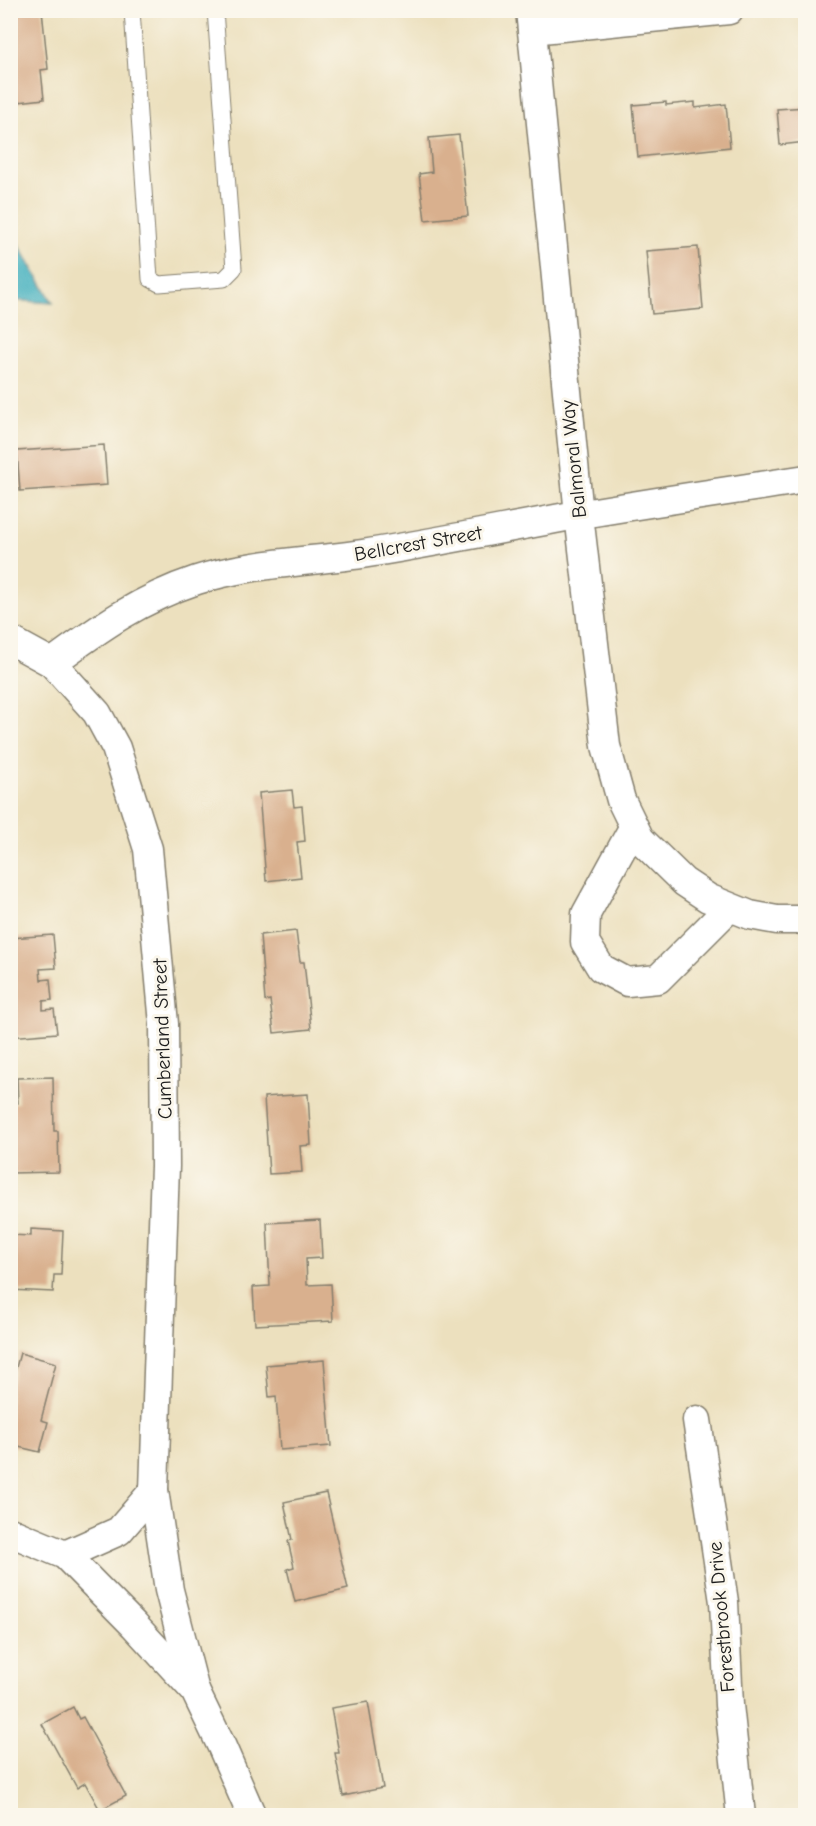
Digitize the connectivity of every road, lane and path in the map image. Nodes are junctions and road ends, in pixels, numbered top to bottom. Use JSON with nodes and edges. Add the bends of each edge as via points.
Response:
{"nodes":[{"id":1,"x":132,"y":10,"type":"edge"},
{"id":2,"x":215,"y":10,"type":"edge"},
{"id":3,"x":729,"y":10,"type":"edge"},
{"id":4,"x":531,"y":20,"type":"edge"},
{"id":5,"x":806,"y":479,"type":"edge"},
{"id":6,"x":579,"y":515,"type":"junction"},
{"id":7,"x":10,"y":640,"type":"edge"},
{"id":8,"x":52,"y":663,"type":"junction"},
{"id":9,"x":633,"y":828,"type":"junction"},
{"id":10,"x":729,"y":908,"type":"junction"},
{"id":11,"x":806,"y":920,"type":"edge"},
{"id":12,"x":697,"y":1420,"type":"dead end"},
{"id":13,"x":154,"y":1490,"type":"junction"},
{"id":14,"x":10,"y":1532,"type":"edge"},
{"id":15,"x":65,"y":1555,"type":"junction"},
{"id":16,"x":195,"y":1691,"type":"junction"},
{"id":17,"x":252,"y":1815,"type":"edge"},
{"id":18,"x":741,"y":1815,"type":"edge"}],
"edges":[{"from":1,"to":2,"type":"lane","via":[[150,279],[159,284],[224,279],[234,269]]},
{"from":3,"to":4,"type":"street"},
{"from":4,"to":6,"type":"street","name":"Balmoral Way"},
{"from":5,"to":6,"type":"street","name":"Bellcrest Street"},
{"from":6,"to":8,"type":"street","name":"Bellcrest Street","via":[[197,580],[144,601]]},
{"from":6,"to":9,"type":"street","name":"Balmoral Way","via":[[606,746]]},
{"from":7,"to":8,"type":"street","name":"Cumberland Street"},
{"from":8,"to":13,"type":"street","name":"Cumberland Street","via":[[97,713],[116,748],[148,849],[164,1036],[165,1166]]},
{"from":9,"to":10,"type":"street","name":"Balmoral Way","via":[[684,882]]},
{"from":9,"to":10,"type":"street","via":[[586,914],[585,942],[601,968],[627,982],[658,979]]},
{"from":10,"to":11,"type":"street","name":"Balmoral Way","via":[[777,920]]},
{"from":12,"to":18,"type":"street","name":"Forestbrook Drive","via":[[724,1602],[729,1705]]},
{"from":13,"to":15,"type":"street","via":[[119,1531]]},
{"from":13,"to":16,"type":"street","name":"Cumberland Street","via":[[169,1590]]},
{"from":14,"to":15,"type":"street"},
{"from":15,"to":16,"type":"street"},
{"from":16,"to":17,"type":"street"}]}
